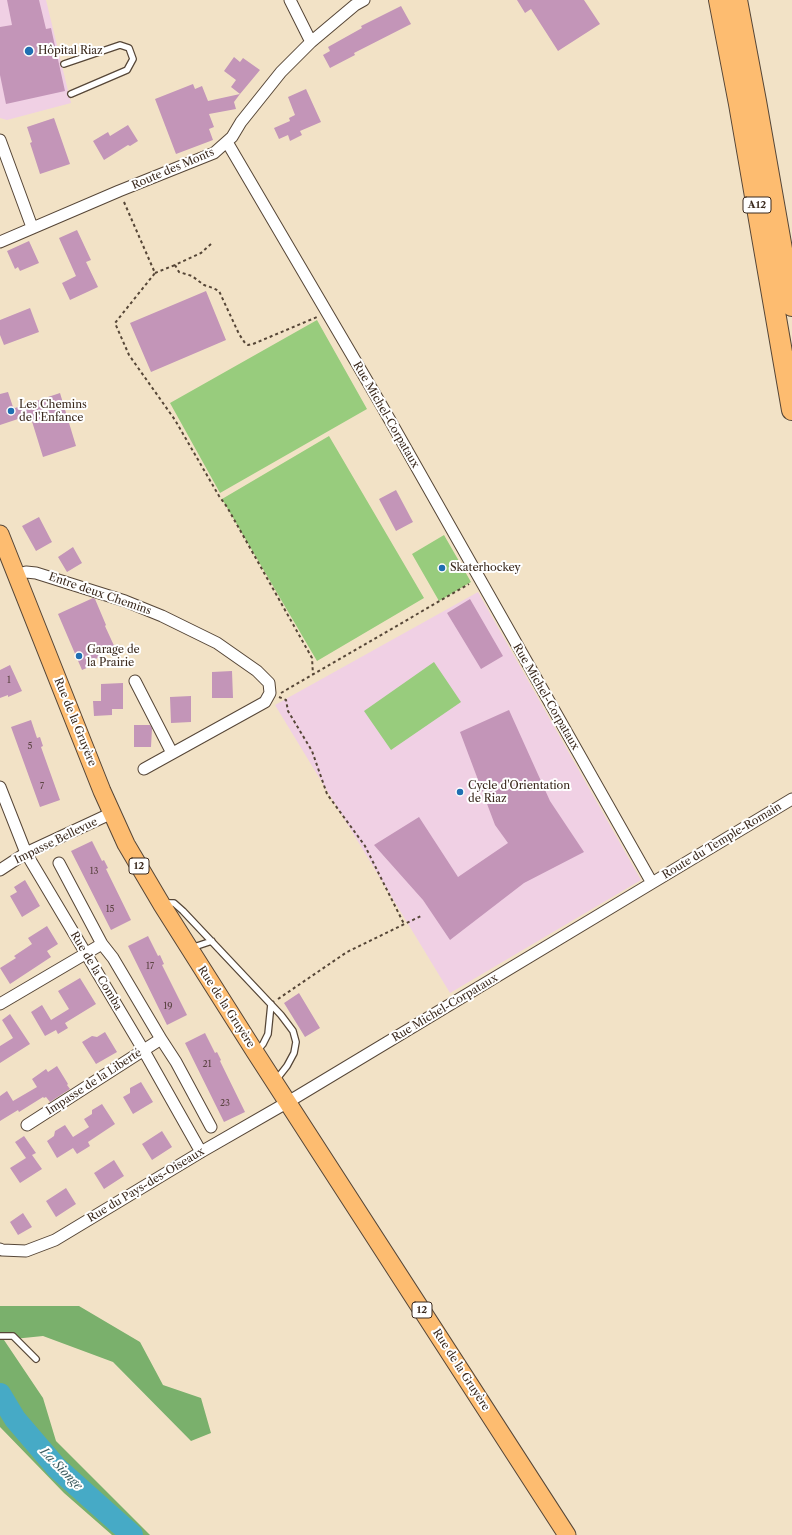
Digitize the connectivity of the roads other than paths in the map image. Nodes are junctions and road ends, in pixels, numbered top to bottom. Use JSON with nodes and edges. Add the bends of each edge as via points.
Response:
{"nodes":[{"id":1,"x":290,"y":0,"type":"edge"},
{"id":2,"x":364,"y":0,"type":"edge"},
{"id":3,"x":719,"y":0,"type":"edge"},
{"id":4,"x":737,"y":0,"type":"edge"},
{"id":5,"x":310,"y":42,"type":"junction"},
{"id":6,"x":64,"y":64,"type":"dead end"},
{"id":7,"x":71,"y":94,"type":"dead end"},
{"id":8,"x":0,"y":140,"type":"edge"},
{"id":9,"x":227,"y":142,"type":"junction"},
{"id":10,"x":32,"y":227,"type":"junction"},
{"id":11,"x":0,"y":242,"type":"edge"},
{"id":12,"x":792,"y":306,"type":"edge"},
{"id":13,"x":792,"y":410,"type":"edge"},
{"id":14,"x":0,"y":534,"type":"edge"},
{"id":15,"x":16,"y":575,"type":"junction"},
{"id":16,"x":135,"y":681,"type":"dead end"},
{"id":17,"x":172,"y":753,"type":"junction"},
{"id":18,"x":144,"y":769,"type":"dead end"},
{"id":19,"x":0,"y":787,"type":"edge"},
{"id":20,"x":792,"y":799,"type":"edge"},
{"id":21,"x":112,"y":813,"type":"junction"},
{"id":22,"x":26,"y":854,"type":"junction"},
{"id":23,"x":59,"y":863,"type":"dead end"},
{"id":24,"x":0,"y":870,"type":"edge"},
{"id":25,"x":652,"y":883,"type":"junction"},
{"id":26,"x":162,"y":905,"type":"junction"},
{"id":27,"x":212,"y":941,"type":"junction"},
{"id":28,"x":102,"y":944,"type":"junction"},
{"id":29,"x":189,"y":948,"type":"junction"},
{"id":30,"x":86,"y":954,"type":"junction"},
{"id":31,"x":0,"y":1004,"type":"edge"},
{"id":32,"x":271,"y":1004,"type":"junction"},
{"id":33,"x":161,"y":1040,"type":"junction"},
{"id":34,"x":144,"y":1051,"type":"junction"},
{"id":35,"x":255,"y":1052,"type":"junction"},
{"id":36,"x":275,"y":1082,"type":"junction"},
{"id":37,"x":288,"y":1102,"type":"junction"},
{"id":38,"x":27,"y":1125,"type":"dead end"},
{"id":39,"x":211,"y":1127,"type":"dead end"},
{"id":40,"x":201,"y":1152,"type":"junction"},
{"id":41,"x":0,"y":1249,"type":"edge"},
{"id":42,"x":0,"y":1336,"type":"edge"},
{"id":43,"x":36,"y":1359,"type":"dead end"},
{"id":44,"x":567,"y":1535,"type":"edge"}],
"edges":[{"from":1,"to":5,"type":"street"},
{"from":2,"to":5,"type":"street","name":"Route des Monts"},
{"from":3,"to":13,"type":"highway","number":"A12"},
{"from":4,"to":12,"type":"highway","number":"A12"},
{"from":5,"to":9,"type":"street","name":"Route des Monts","via":[[281,72]]},
{"from":6,"to":7,"type":"lane","via":[[120,45],[129,48],[133,59],[127,70]]},
{"from":8,"to":10,"type":"street"},
{"from":9,"to":10,"type":"street","name":"Route des Monts","via":[[214,153]]},
{"from":9,"to":25,"type":"street","name":"Rue Michel-Corpataux","via":[[327,312]]},
{"from":10,"to":11,"type":"street","name":"Route des Monts"},
{"from":14,"to":15,"type":"main road","name":"Rue de la Gruyère","number":"12"},
{"from":15,"to":17,"type":"street","name":"Entre deux Chemins","via":[[36,573],[125,600],[217,643],[266,678],[270,690],[265,702]]},
{"from":15,"to":21,"type":"main road","name":"Rue de la Gruyère","number":"12"},
{"from":16,"to":17,"type":"street"},
{"from":17,"to":18,"type":"street","name":"Entre deux Chemins"},
{"from":19,"to":22,"type":"street","name":"Rue de la Comba"},
{"from":20,"to":25,"type":"street","name":"Route du Temple-Romain"},
{"from":21,"to":22,"type":"street","name":"Impasse Bellevue"},
{"from":21,"to":26,"type":"main road","name":"Rue de la Gruyère","number":"12","via":[[126,844]]},
{"from":22,"to":24,"type":"street","name":"Impasse Bellevue"},
{"from":22,"to":30,"type":"street","name":"Rue de la Comba"},
{"from":23,"to":28,"type":"street"},
{"from":25,"to":37,"type":"street","name":"Rue Michel-Corpataux"},
{"from":26,"to":27,"type":"lane","via":[[171,902],[177,906]]},
{"from":26,"to":29,"type":"main road","name":"Rue de la Gruyère","number":"12"},
{"from":27,"to":29,"type":"lane"},
{"from":27,"to":32,"type":"lane"},
{"from":28,"to":30,"type":"street"},
{"from":28,"to":33,"type":"street","via":[[113,958]]},
{"from":29,"to":35,"type":"main road","name":"Rue de la Gruyère","number":"12"},
{"from":30,"to":31,"type":"street"},
{"from":30,"to":34,"type":"street","name":"Rue de la Comba"},
{"from":32,"to":35,"type":"lane","via":[[268,1034]]},
{"from":32,"to":36,"type":"lane","via":[[293,1031],[296,1042],[291,1058]]},
{"from":33,"to":34,"type":"street","name":"Impasse de la Liberté"},
{"from":33,"to":39,"type":"street","via":[[176,1062]]},
{"from":34,"to":38,"type":"street","name":"Impasse de la Liberté"},
{"from":34,"to":40,"type":"street","name":"Rue de la Comba"},
{"from":35,"to":36,"type":"main road","name":"Rue de la Gruyère","number":"12"},
{"from":36,"to":37,"type":"main road","name":"Rue de la Gruyère","number":"12"},
{"from":37,"to":40,"type":"street","name":"Rue du Pays-des-Oiseaux"},
{"from":37,"to":44,"type":"main road","name":"Rue de la Gruyère","number":"12"},
{"from":40,"to":41,"type":"street","name":"Rue du Pays-des-Oiseaux","via":[[55,1240],[26,1251]]},
{"from":42,"to":43,"type":"lane","via":[[13,1336]]}]}
